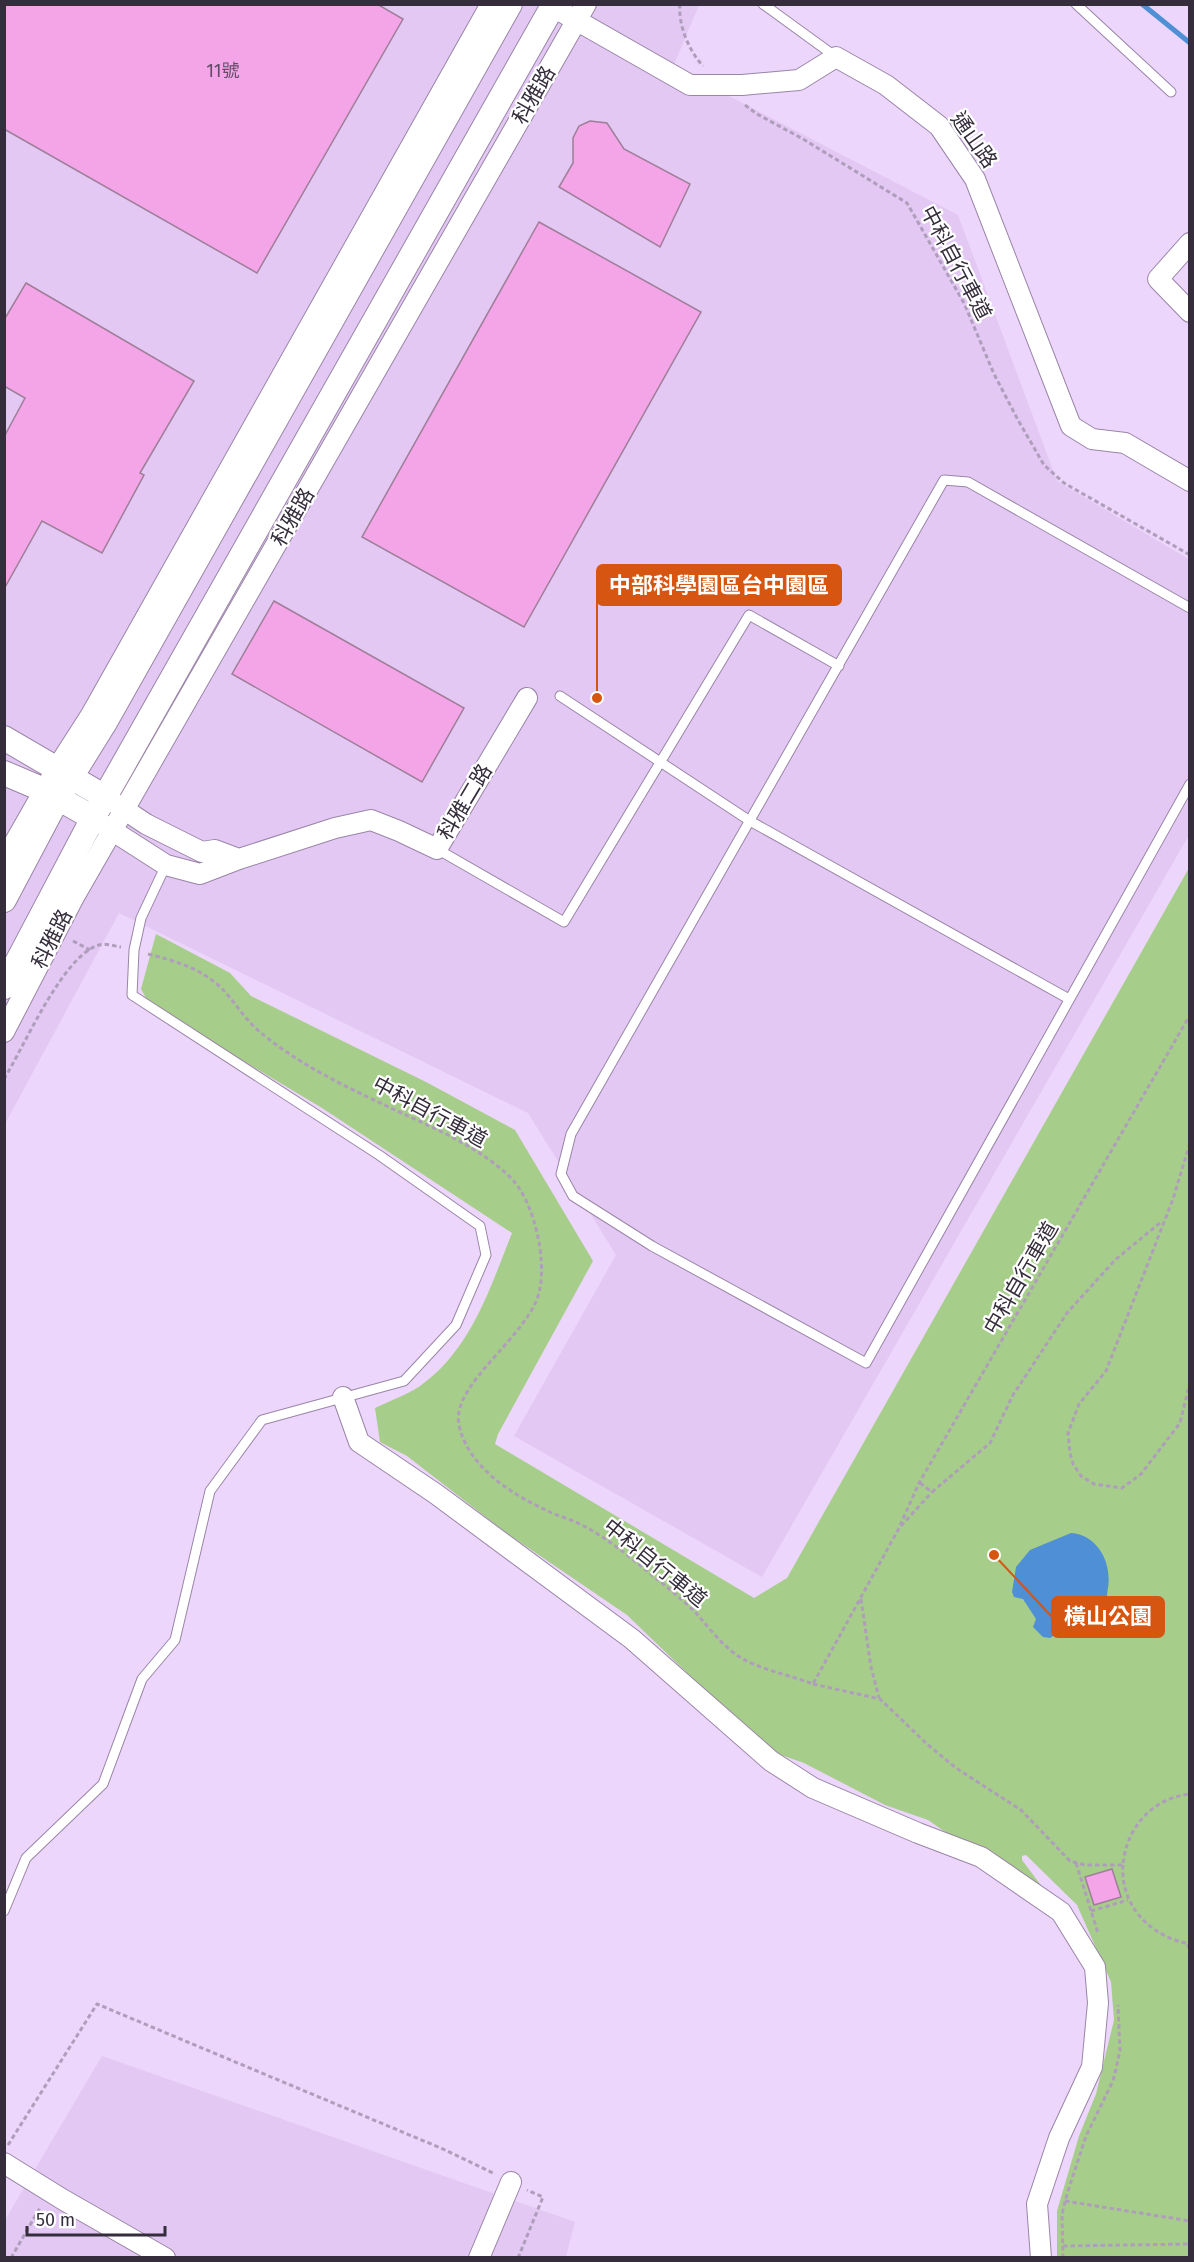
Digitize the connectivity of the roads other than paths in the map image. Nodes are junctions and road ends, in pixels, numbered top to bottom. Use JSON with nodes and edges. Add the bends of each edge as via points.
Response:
{"nodes":[{"id":1,"x":491,"y":4,"type":"edge"},
{"id":2,"x":510,"y":4,"type":"edge"},
{"id":3,"x":763,"y":4,"type":"edge"},
{"id":4,"x":1076,"y":4,"type":"edge"},
{"id":5,"x":553,"y":6,"type":"edge"},
{"id":6,"x":581,"y":13,"type":"edge"},
{"id":7,"x":836,"y":57,"type":"junction"},
{"id":8,"x":1172,"y":92,"type":"dead end"},
{"id":9,"x":1190,"y":243,"type":"edge"},
{"id":10,"x":1190,"y":312,"type":"edge"},
{"id":11,"x":1190,"y":481,"type":"edge"},
{"id":12,"x":1190,"y":608,"type":"edge"},
{"id":13,"x":839,"y":666,"type":"junction"},
{"id":14,"x":560,"y":696,"type":"dead end"},
{"id":15,"x":527,"y":698,"type":"dead end"},
{"id":16,"x":4,"y":738,"type":"edge"},
{"id":17,"x":660,"y":762,"type":"junction"},
{"id":18,"x":4,"y":774,"type":"edge"},
{"id":19,"x":57,"y":783,"type":"junction"},
{"id":20,"x":1190,"y":784,"type":"edge"},
{"id":21,"x":105,"y":797,"type":"junction"},
{"id":22,"x":125,"y":810,"type":"junction"},
{"id":23,"x":93,"y":818,"type":"junction"},
{"id":24,"x":750,"y":821,"type":"junction"},
{"id":25,"x":113,"y":831,"type":"junction"},
{"id":26,"x":436,"y":849,"type":"junction"},
{"id":27,"x":239,"y":859,"type":"junction"},
{"id":28,"x":4,"y":861,"type":"edge"},
{"id":29,"x":166,"y":865,"type":"junction"},
{"id":30,"x":4,"y":900,"type":"edge"},
{"id":31,"x":4,"y":987,"type":"edge"},
{"id":32,"x":1070,"y":999,"type":"junction"},
{"id":33,"x":4,"y":1032,"type":"edge"},
{"id":34,"x":343,"y":1397,"type":"junction"},
{"id":35,"x":4,"y":1911,"type":"edge"},
{"id":36,"x":4,"y":2163,"type":"edge"},
{"id":37,"x":511,"y":2182,"type":"road end"},
{"id":38,"x":165,"y":2258,"type":"edge"},
{"id":39,"x":479,"y":2258,"type":"edge"},
{"id":40,"x":1041,"y":2258,"type":"edge"}],
"edges":[{"from":1,"to":19,"type":"street","via":[[91,715]]},
{"from":2,"to":19,"type":"street","via":[[110,713]]},
{"from":3,"to":7,"type":"lane"},
{"from":4,"to":8,"type":"lane"},
{"from":5,"to":6,"type":"street"},
{"from":5,"to":21,"type":"street","name":"科雅路"},
{"from":6,"to":7,"type":"street","via":[[690,85],[799,80]]},
{"from":6,"to":22,"type":"street","name":"科雅路"},
{"from":7,"to":11,"type":"street","name":"通山路","via":[[886,85],[939,126],[975,179],[1071,426],[1092,439],[1125,444]]},
{"from":9,"to":10,"type":"street","via":[[1158,279]]},
{"from":12,"to":13,"type":"lane","via":[[968,482],[944,480]]},
{"from":13,"to":17,"type":"lane","via":[[749,615]]},
{"from":13,"to":24,"type":"lane"},
{"from":14,"to":17,"type":"lane"},
{"from":15,"to":26,"type":"street","name":"科雅二路"},
{"from":16,"to":19,"type":"street","name":"科雅二路"},
{"from":17,"to":24,"type":"lane"},
{"from":17,"to":26,"type":"lane","via":[[564,922]]},
{"from":18,"to":19,"type":"street","name":"科雅二路"},
{"from":19,"to":21,"type":"street","name":"科雅二路"},
{"from":19,"to":23,"type":"street","name":"科雅二路"},
{"from":19,"to":28,"type":"street"},
{"from":19,"to":30,"type":"street"},
{"from":20,"to":32,"type":"lane"},
{"from":21,"to":22,"type":"street","name":"科雅二路"},
{"from":21,"to":23,"type":"street","name":"科雅路"},
{"from":22,"to":25,"type":"street","name":"科雅路"},
{"from":22,"to":27,"type":"street","name":"科雅二路","via":[[146,825],[202,852],[215,850]]},
{"from":23,"to":25,"type":"street","name":"科雅二路"},
{"from":23,"to":31,"type":"street","name":"科雅路"},
{"from":24,"to":32,"type":"lane"},
{"from":24,"to":32,"type":"lane","via":[[571,1134],[561,1173],[573,1196],[652,1246],[866,1363]]},
{"from":25,"to":29,"type":"street","name":"科雅二路"},
{"from":25,"to":33,"type":"street","name":"科雅路"},
{"from":26,"to":27,"type":"street","name":"科雅二路","via":[[371,820]]},
{"from":27,"to":29,"type":"street","name":"科雅二路","via":[[200,874]]},
{"from":29,"to":34,"type":"lane","via":[[141,918],[134,950],[132,995],[379,1155],[480,1226],[486,1255],[456,1325],[404,1381]]},
{"from":34,"to":35,"type":"lane","via":[[262,1420],[210,1491],[175,1640],[142,1679],[103,1784],[26,1858]]},
{"from":34,"to":40,"type":"street","via":[[359,1442],[632,1639],[771,1761],[813,1788],[981,1857],[1060,1912],[1095,1967],[1098,2003],[1092,2067],[1059,2138],[1037,2204]]},
{"from":36,"to":38,"type":"street"},
{"from":37,"to":39,"type":"street"}]}
